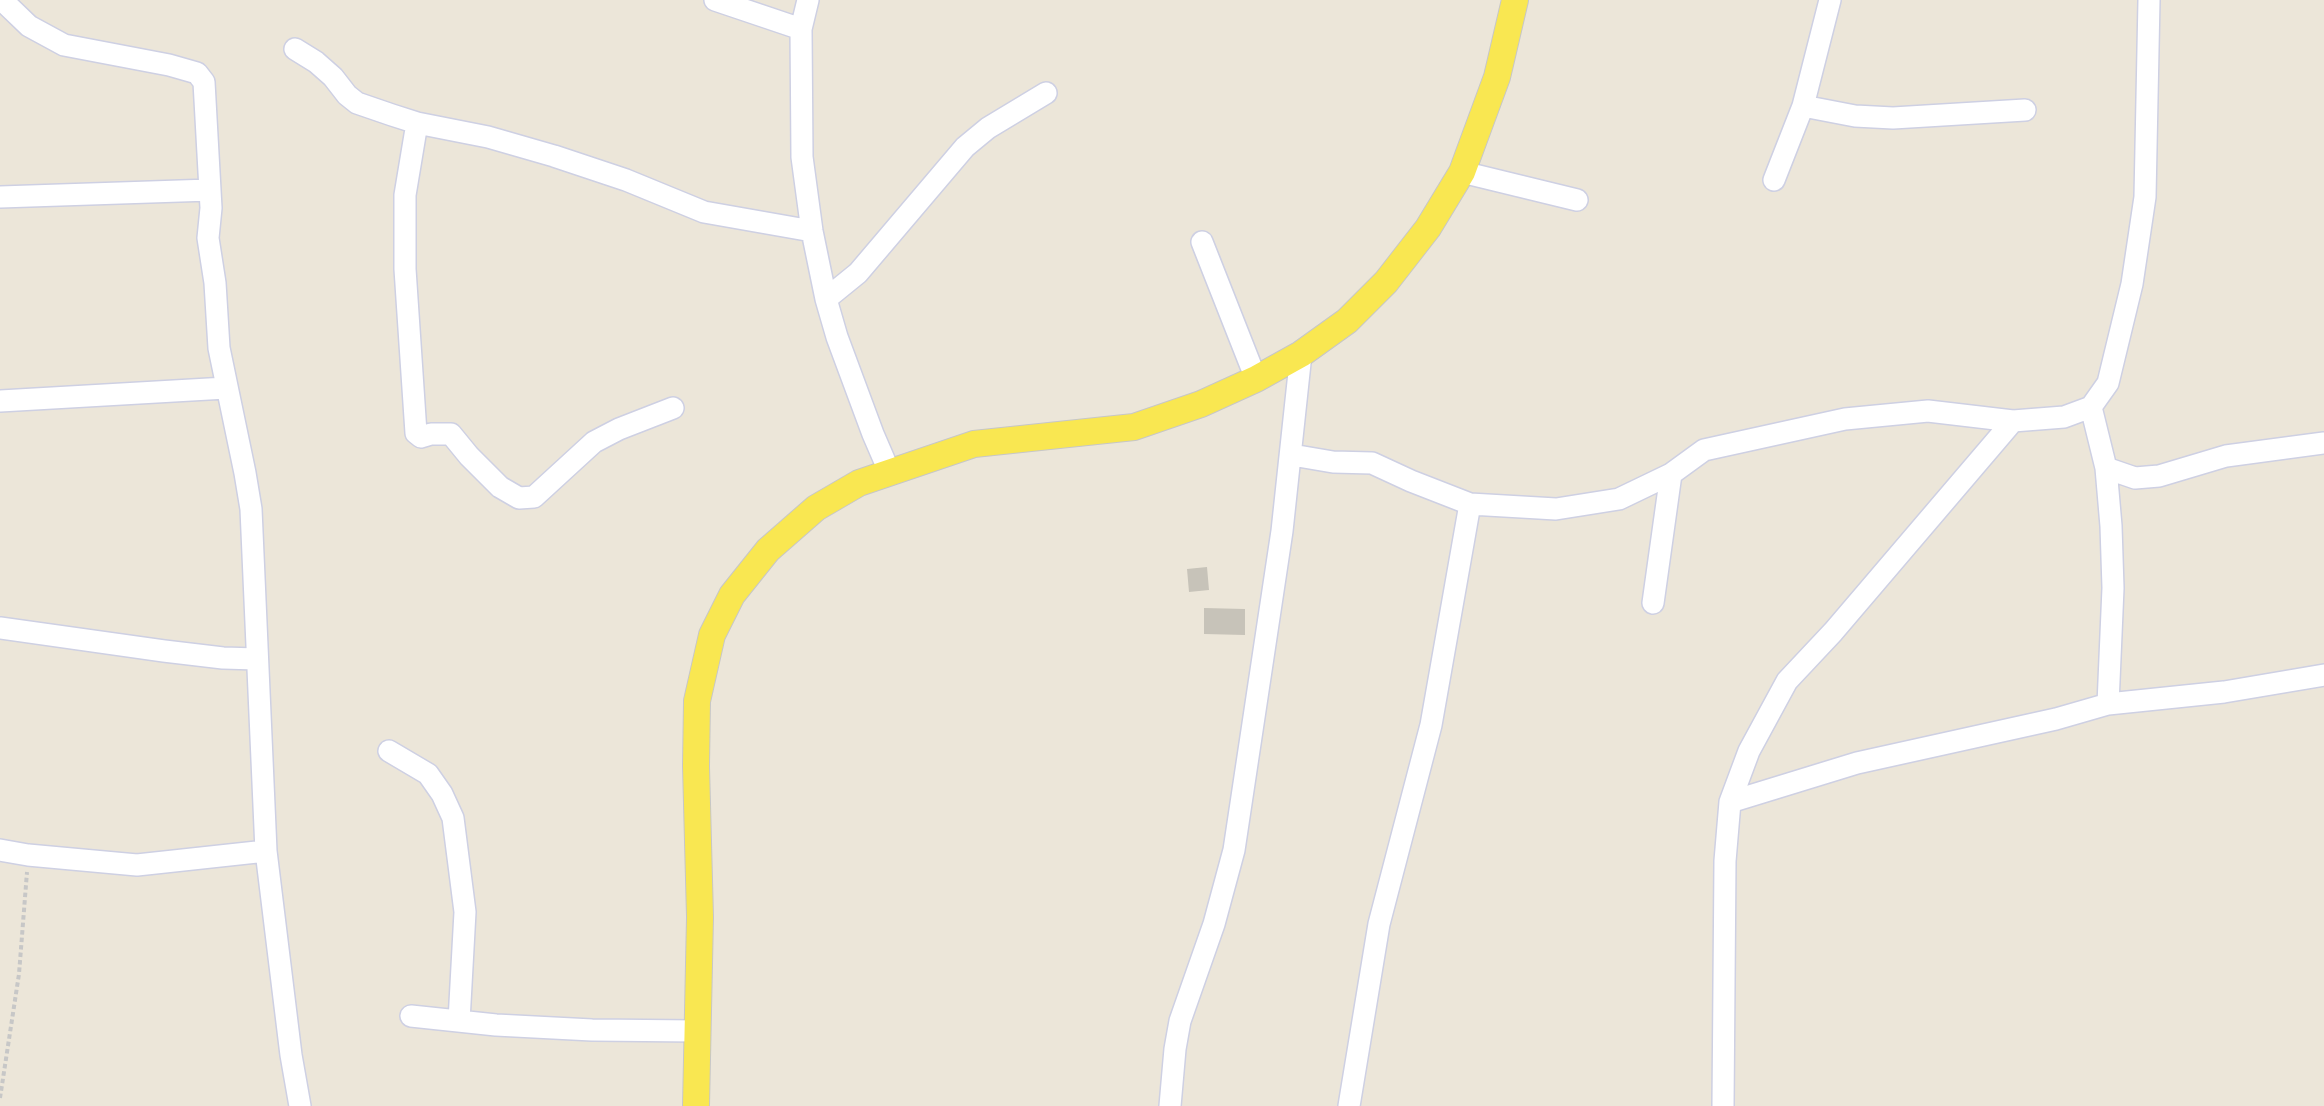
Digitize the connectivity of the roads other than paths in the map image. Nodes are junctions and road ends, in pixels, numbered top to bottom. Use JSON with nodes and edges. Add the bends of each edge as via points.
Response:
{"nodes":[{"id":1,"x":2,"y":0,"type":"edge"},
{"id":2,"x":715,"y":0,"type":"edge"},
{"id":3,"x":808,"y":0,"type":"edge"},
{"id":4,"x":1515,"y":0,"type":"edge"},
{"id":5,"x":1830,"y":0,"type":"edge"},
{"id":6,"x":2149,"y":0,"type":"edge"},
{"id":7,"x":801,"y":29,"type":"junction"},
{"id":8,"x":295,"y":49,"type":"dead end"},
{"id":9,"x":1046,"y":93,"type":"dead end"},
{"id":10,"x":1803,"y":106,"type":"junction"},
{"id":11,"x":2025,"y":110,"type":"dead end"},
{"id":12,"x":417,"y":123,"type":"junction"},
{"id":13,"x":1462,"y":172,"type":"junction"},
{"id":14,"x":1774,"y":180,"type":"dead end"},
{"id":15,"x":210,"y":190,"type":"junction"},
{"id":16,"x":0,"y":196,"type":"edge"},
{"id":17,"x":1577,"y":200,"type":"dead end"},
{"id":18,"x":812,"y":231,"type":"junction"},
{"id":19,"x":1202,"y":242,"type":"dead end"},
{"id":20,"x":826,"y":299,"type":"junction"},
{"id":21,"x":1301,"y":354,"type":"junction"},
{"id":22,"x":1256,"y":379,"type":"junction"},
{"id":23,"x":226,"y":388,"type":"junction"},
{"id":24,"x":0,"y":401,"type":"edge"},
{"id":25,"x":2091,"y":407,"type":"junction"},
{"id":26,"x":673,"y":408,"type":"dead end"},
{"id":27,"x":2013,"y":421,"type":"junction"},
{"id":28,"x":2324,"y":443,"type":"edge"},
{"id":29,"x":1292,"y":455,"type":"junction"},
{"id":30,"x":2106,"y":468,"type":"junction"},
{"id":31,"x":889,"y":471,"type":"junction"},
{"id":32,"x":1671,"y":474,"type":"junction"},
{"id":33,"x":1470,"y":504,"type":"junction"},
{"id":34,"x":1653,"y":603,"type":"dead end"},
{"id":35,"x":0,"y":628,"type":"edge"},
{"id":36,"x":257,"y":659,"type":"junction"},
{"id":37,"x":2324,"y":675,"type":"edge"},
{"id":38,"x":2108,"y":704,"type":"junction"},
{"id":39,"x":389,"y":751,"type":"dead end"},
{"id":40,"x":1730,"y":802,"type":"junction"},
{"id":41,"x":0,"y":850,"type":"edge"},
{"id":42,"x":266,"y":851,"type":"junction"},
{"id":43,"x":411,"y":1016,"type":"dead end"},
{"id":44,"x":459,"y":1021,"type":"junction"},
{"id":45,"x":697,"y":1030,"type":"junction"},
{"id":46,"x":300,"y":1106,"type":"edge"},
{"id":47,"x":696,"y":1106,"type":"edge"},
{"id":48,"x":1170,"y":1106,"type":"edge"},
{"id":49,"x":1349,"y":1106,"type":"edge"},
{"id":50,"x":1724,"y":1106,"type":"edge"}],
"edges":[{"from":1,"to":15,"type":"street","via":[[29,26],[63,45],[196,73],[204,82]]},
{"from":2,"to":7,"type":"street"},
{"from":3,"to":7,"type":"street"},
{"from":4,"to":13,"type":"main road","via":[[1497,77]]},
{"from":5,"to":10,"type":"street"},
{"from":6,"to":25,"type":"street","via":[[2143,208],[2132,284],[2108,383]]},
{"from":7,"to":18,"type":"street","via":[[802,157]]},
{"from":8,"to":12,"type":"street","via":[[316,62],[357,103]]},
{"from":9,"to":20,"type":"street","via":[[988,128],[965,147],[858,273]]},
{"from":10,"to":11,"type":"street","via":[[1855,116],[1893,118]]},
{"from":10,"to":14,"type":"street"},
{"from":12,"to":18,"type":"street","via":[[488,137],[554,156],[704,212]]},
{"from":12,"to":26,"type":"street","via":[[405,195],[405,269],[416,433],[421,437],[451,434],[500,488],[519,498],[534,497],[594,442]]},
{"from":13,"to":17,"type":"street"},
{"from":13,"to":21,"type":"main road","via":[[1428,228],[1386,282],[1347,321]]},
{"from":15,"to":16,"type":"street"},
{"from":15,"to":23,"type":"street","via":[[208,238]]},
{"from":18,"to":20,"type":"street"},
{"from":19,"to":22,"type":"street"},
{"from":20,"to":31,"type":"street"},
{"from":21,"to":22,"type":"main road"},
{"from":21,"to":29,"type":"street"},
{"from":22,"to":31,"type":"main road","via":[[1201,404],[1134,427],[975,444]]},
{"from":23,"to":24,"type":"street"},
{"from":23,"to":36,"type":"street","via":[[251,509]]},
{"from":25,"to":27,"type":"street","via":[[2064,417]]},
{"from":25,"to":30,"type":"street"},
{"from":27,"to":32,"type":"street","via":[[1928,411],[1845,419],[1704,450]]},
{"from":27,"to":40,"type":"street","via":[[1787,681],[1749,751]]},
{"from":28,"to":30,"type":"street","via":[[2226,456],[2159,476],[2135,478]]},
{"from":29,"to":33,"type":"street","via":[[1372,463]]},
{"from":29,"to":48,"type":"street","via":[[1234,850],[1214,924],[1180,1021]]},
{"from":30,"to":38,"type":"street","via":[[2113,588]]},
{"from":31,"to":45,"type":"main road","via":[[816,508],[768,550],[732,595],[712,635],[698,701]]},
{"from":32,"to":33,"type":"street","via":[[1619,499],[1556,509]]},
{"from":32,"to":34,"type":"street"},
{"from":33,"to":49,"type":"street","via":[[1431,725],[1379,924]]},
{"from":35,"to":36,"type":"street","via":[[164,651]]},
{"from":36,"to":42,"type":"street"},
{"from":37,"to":38,"type":"street","via":[[2224,692]]},
{"from":38,"to":40,"type":"street","via":[[1857,763]]},
{"from":39,"to":44,"type":"street","via":[[428,774],[453,819],[465,912]]},
{"from":40,"to":50,"type":"street","via":[[1725,861]]},
{"from":41,"to":42,"type":"street","via":[[137,865]]},
{"from":42,"to":46,"type":"street"},
{"from":43,"to":44,"type":"street"},
{"from":44,"to":45,"type":"street","via":[[592,1030]]},
{"from":45,"to":47,"type":"main road"}]}
